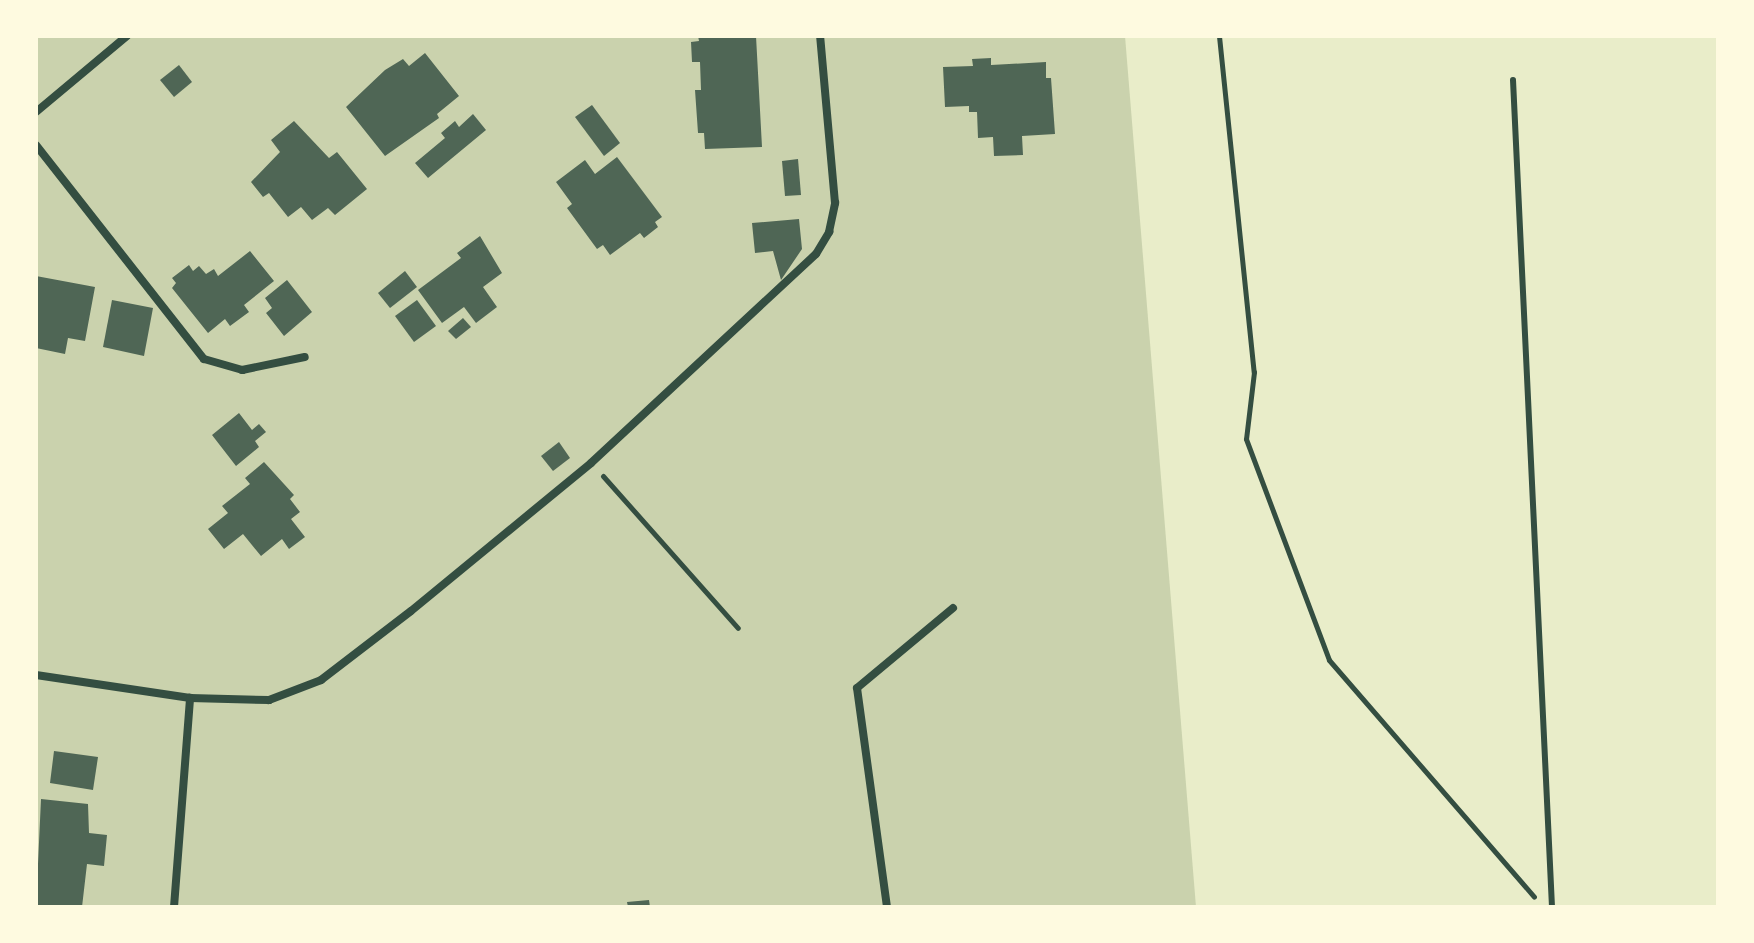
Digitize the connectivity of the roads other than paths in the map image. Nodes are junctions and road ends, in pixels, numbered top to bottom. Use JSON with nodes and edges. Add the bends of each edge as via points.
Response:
{"nodes":[{"id":1,"x":127,"y":36,"type":"edge"},
{"id":2,"x":820,"y":36,"type":"edge"},
{"id":3,"x":1513,"y":80,"type":"dead end"},
{"id":4,"x":36,"y":112,"type":"edge"},
{"id":5,"x":36,"y":145,"type":"edge"},
{"id":6,"x":305,"y":357,"type":"dead end"},
{"id":7,"x":953,"y":608,"type":"dead end"},
{"id":8,"x":36,"y":675,"type":"edge"},
{"id":9,"x":190,"y":698,"type":"junction"},
{"id":10,"x":174,"y":907,"type":"edge"},
{"id":11,"x":887,"y":907,"type":"edge"},
{"id":12,"x":1552,"y":907,"type":"edge"}],
"edges":[{"from":1,"to":4,"type":"street"},
{"from":2,"to":9,"type":"street","via":[[835,203],[829,232],[781,291],[591,463],[321,680],[269,700]]},
{"from":3,"to":12,"type":"lane"},
{"from":5,"to":6,"type":"street","via":[[204,359],[242,370]]},
{"from":7,"to":11,"type":"street","via":[[857,688]]},
{"from":8,"to":9,"type":"street"},
{"from":9,"to":10,"type":"street"}]}
